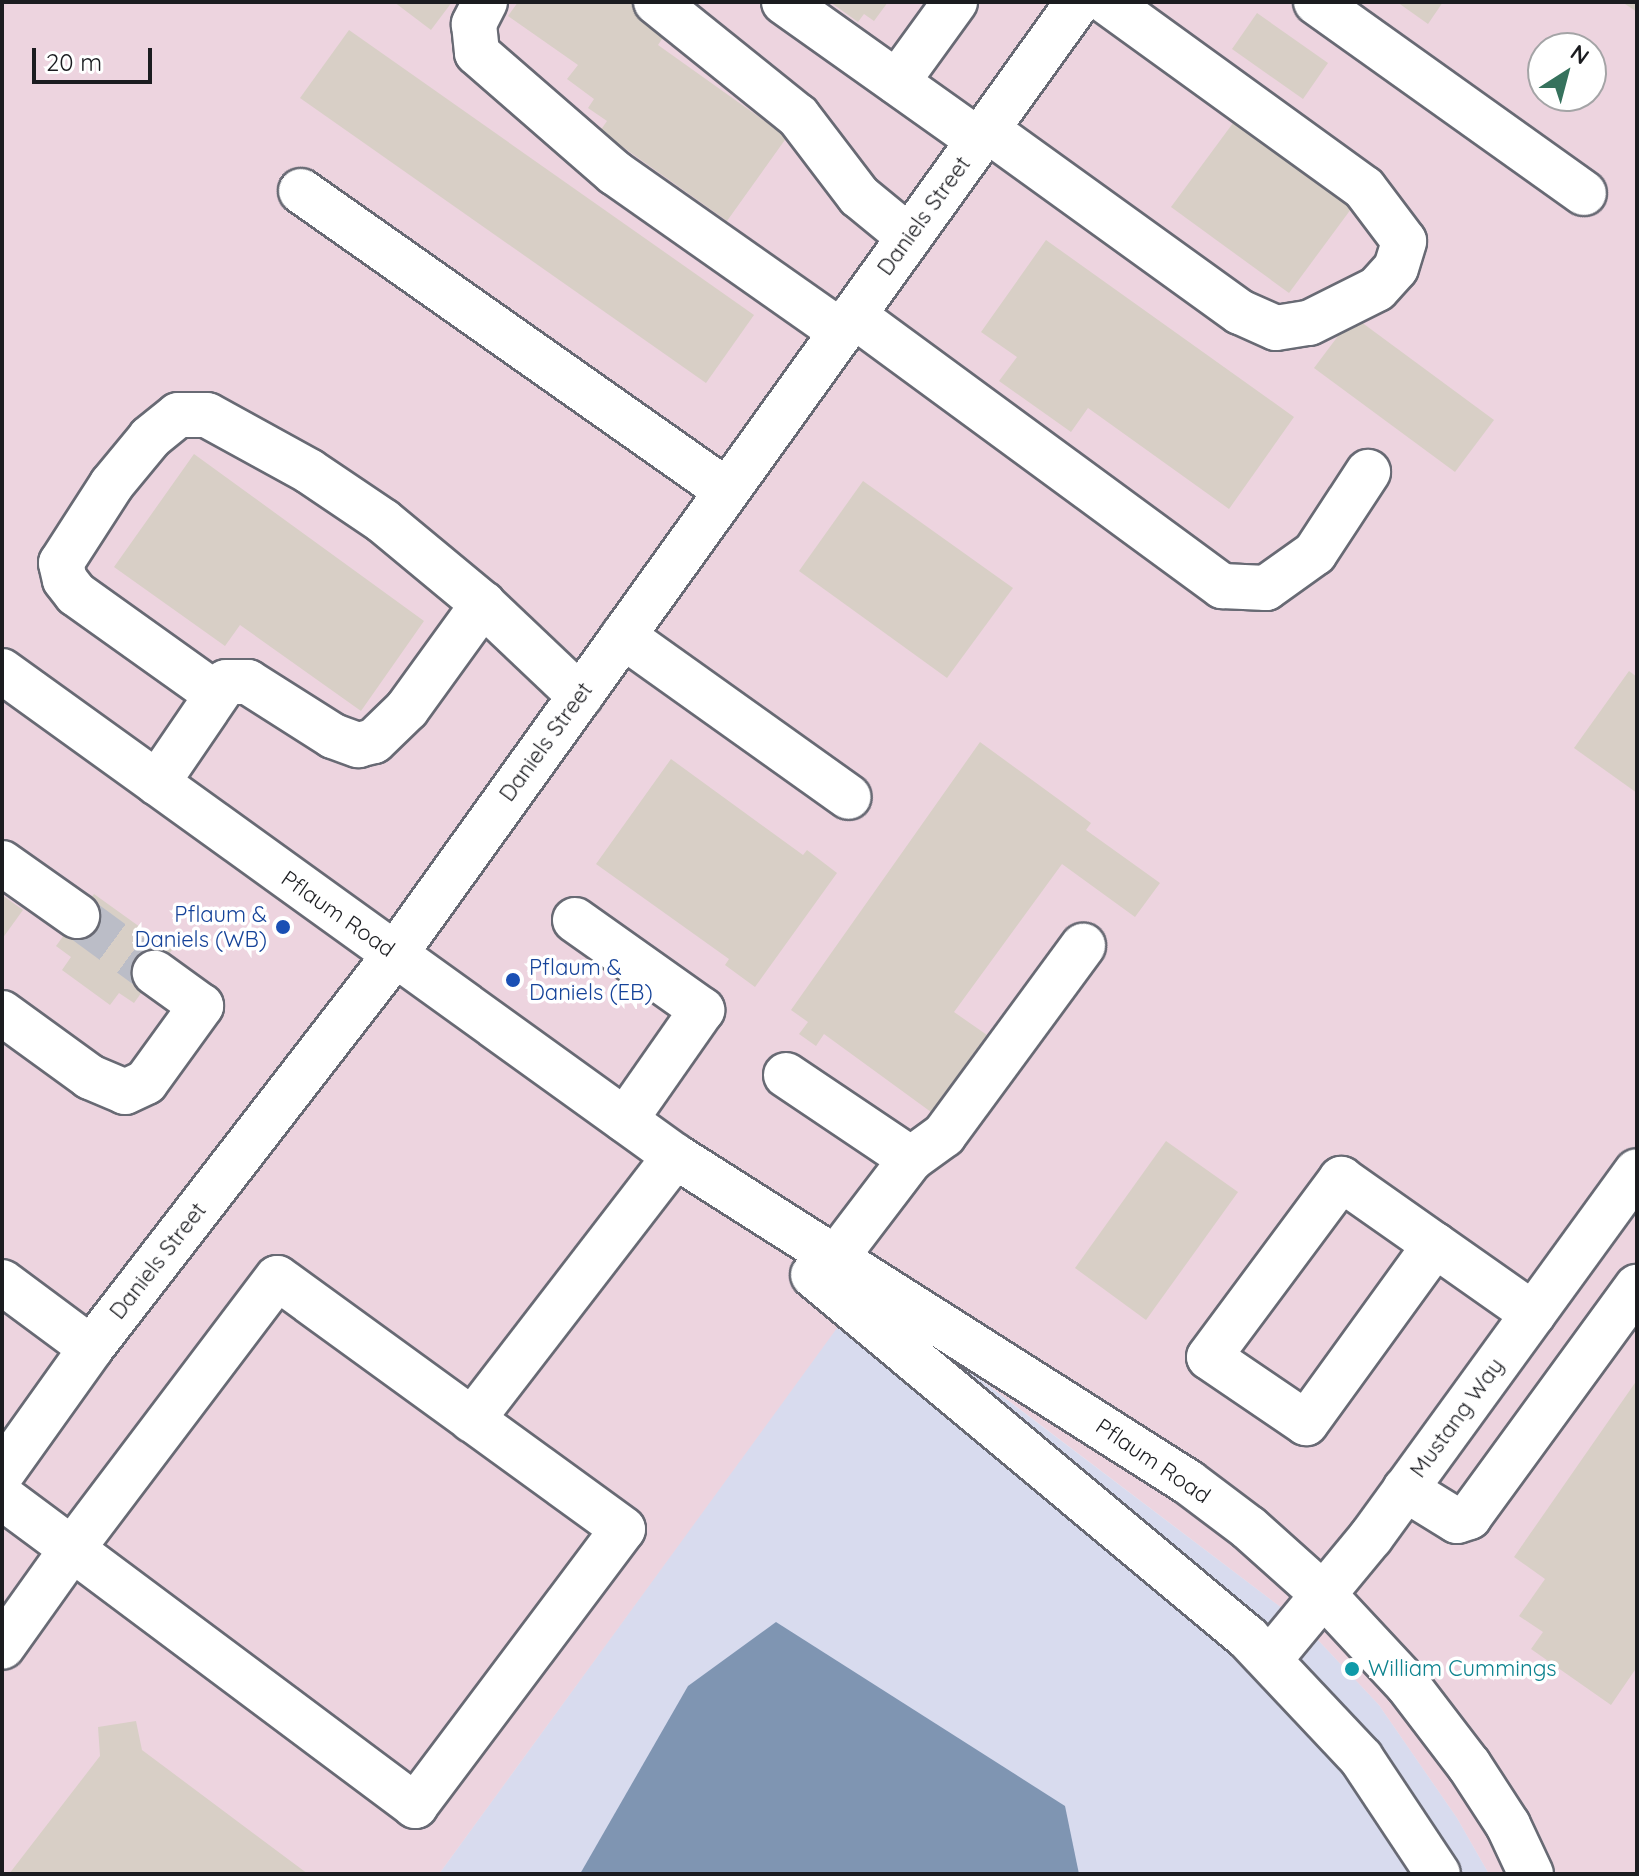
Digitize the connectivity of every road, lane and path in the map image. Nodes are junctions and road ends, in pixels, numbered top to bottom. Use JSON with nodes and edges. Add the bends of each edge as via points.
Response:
{"nodes":[{"id":1,"x":485,"y":2,"type":"edge"},
{"id":2,"x":656,"y":2,"type":"edge"},
{"id":3,"x":784,"y":2,"type":"edge"},
{"id":4,"x":955,"y":2,"type":"edge"},
{"id":5,"x":1078,"y":2,"type":"edge"},
{"id":6,"x":1107,"y":2,"type":"edge"},
{"id":7,"x":1316,"y":2,"type":"edge"},
{"id":8,"x":897,"y":82,"type":"junction"},
{"id":9,"x":982,"y":135,"type":"junction"},
{"id":10,"x":301,"y":191,"type":"dead end"},
{"id":11,"x":1584,"y":193,"type":"dead end"},
{"id":12,"x":909,"y":237,"type":"junction"},
{"id":13,"x":847,"y":323,"type":"junction"},
{"id":14,"x":1368,"y":472,"type":"dead end"},
{"id":15,"x":727,"y":491,"type":"junction"},
{"id":16,"x":483,"y":604,"type":"junction"},
{"id":17,"x":623,"y":636,"type":"junction"},
{"id":18,"x":2,"y":671,"type":"edge"},
{"id":19,"x":215,"y":693,"type":"junction"},
{"id":20,"x":580,"y":696,"type":"junction"},
{"id":21,"x":157,"y":783,"type":"junction"},
{"id":22,"x":849,"y":797,"type":"dead end"},
{"id":23,"x":6,"y":875,"type":"edge"},
{"id":24,"x":77,"y":916,"type":"tunnel mouth"},
{"id":25,"x":575,"y":920,"type":"dead end"},
{"id":26,"x":1083,"y":946,"type":"dead end"},
{"id":27,"x":395,"y":954,"type":"junction"},
{"id":28,"x":155,"y":973,"type":"tunnel mouth"},
{"id":29,"x":2,"y":1013,"type":"edge"},
{"id":30,"x":786,"y":1075,"type":"dead end"},
{"id":31,"x":625,"y":1120,"type":"junction"},
{"id":32,"x":675,"y":1156,"type":"junction"},
{"id":33,"x":911,"y":1159,"type":"junction"},
{"id":34,"x":1637,"y":1171,"type":"edge"},
{"id":35,"x":1435,"y":1245,"type":"junction"},
{"id":36,"x":834,"y":1260,"type":"junction"},
{"id":37,"x":2,"y":1282,"type":"edge"},
{"id":38,"x":1637,"y":1287,"type":"edge"},
{"id":39,"x":1533,"y":1314,"type":"junction"},
{"id":40,"x":91,"y":1348,"type":"junction"},
{"id":41,"x":472,"y":1420,"type":"junction"},
{"id":42,"x":2,"y":1473,"type":"edge"},
{"id":43,"x":1405,"y":1489,"type":"junction"},
{"id":44,"x":2,"y":1497,"type":"edge"},
{"id":45,"x":72,"y":1549,"type":"junction"},
{"id":46,"x":1324,"y":1595,"type":"junction"},
{"id":47,"x":2,"y":1647,"type":"edge"},
{"id":48,"x":1270,"y":1659,"type":"junction"},
{"id":49,"x":1438,"y":1874,"type":"edge"},
{"id":50,"x":1531,"y":1874,"type":"edge"}],
"edges":[{"from":1,"to":13,"type":"street","via":[[474,24],[477,53],[615,173]]},
{"from":2,"to":12,"type":"street","via":[[798,116],[859,196]]},
{"from":3,"to":8,"type":"street"},
{"from":4,"to":8,"type":"street"},
{"from":5,"to":9,"type":"street","name":"Daniels Street"},
{"from":6,"to":9,"type":"street","via":[[1364,188],[1404,241],[1396,268],[1377,289],[1309,323],[1276,328],[1229,305]]},
{"from":7,"to":11,"type":"street"},
{"from":8,"to":9,"type":"street"},
{"from":9,"to":12,"type":"street","name":"Daniels Street"},
{"from":10,"to":15,"type":"street"},
{"from":12,"to":13,"type":"street","name":"Daniels Street"},
{"from":13,"to":14,"type":"street","via":[[1222,586],[1266,588],[1315,553]]},
{"from":13,"to":15,"type":"street","name":"Daniels Street"},
{"from":15,"to":17,"type":"street","name":"Daniels Street"},
{"from":16,"to":19,"type":"street","via":[[407,709],[374,741],[358,745],[333,736],[248,682],[226,682]]},
{"from":16,"to":19,"type":"street","via":[[407,540],[309,471],[207,415],[178,415],[150,438],[112,484],[61,563],[76,594]]},
{"from":16,"to":20,"type":"street"},
{"from":17,"to":20,"type":"street","name":"Daniels Street"},
{"from":17,"to":22,"type":"street"},
{"from":18,"to":21,"type":"street","name":"Pflaum Road"},
{"from":19,"to":21,"type":"street"},
{"from":20,"to":27,"type":"street","name":"Daniels Street"},
{"from":21,"to":27,"type":"street","name":"Pflaum Road"},
{"from":23,"to":24,"type":"street"},
{"from":25,"to":31,"type":"street","via":[[702,1010]]},
{"from":26,"to":33,"type":"street","via":[[944,1135]]},
{"from":27,"to":31,"type":"street","name":"Pflaum Road"},
{"from":27,"to":40,"type":"street","name":"Daniels Street"},
{"from":28,"to":29,"type":"street","via":[[201,1006],[146,1082],[125,1092],[90,1077]]},
{"from":30,"to":33,"type":"street"},
{"from":31,"to":32,"type":"street","name":"Pflaum Road"},
{"from":32,"to":36,"type":"street","name":"Pflaum Road"},
{"from":32,"to":41,"type":"street"},
{"from":32,"to":48,"type":"street","name":"Pflaum Road"},
{"from":33,"to":36,"type":"street"},
{"from":34,"to":39,"type":"street","name":"Mustang Way"},
{"from":35,"to":35,"type":"street","via":[[1341,1179],[1209,1357],[1306,1423]]},
{"from":35,"to":39,"type":"street"},
{"from":36,"to":46,"type":"street","name":"Pflaum Road","via":[[1188,1482]]},
{"from":37,"to":40,"type":"street"},
{"from":38,"to":43,"type":"street","via":[[1469,1517],[1457,1521]]},
{"from":39,"to":43,"type":"street","name":"Mustang Way"},
{"from":40,"to":42,"type":"street","name":"Daniels Street"},
{"from":41,"to":45,"type":"street","via":[[277,1278]]},
{"from":41,"to":45,"type":"street","via":[[623,1529],[415,1806]]},
{"from":43,"to":46,"type":"street","name":"Mustang Way"},
{"from":44,"to":45,"type":"street"},
{"from":45,"to":47,"type":"street"},
{"from":46,"to":48,"type":"street","name":"Mustang Way"},
{"from":46,"to":50,"type":"street","name":"Pflaum Road","via":[[1407,1684],[1469,1765],[1508,1825]]},
{"from":48,"to":49,"type":"street","name":"Pflaum Road","via":[[1361,1758]]}]}
